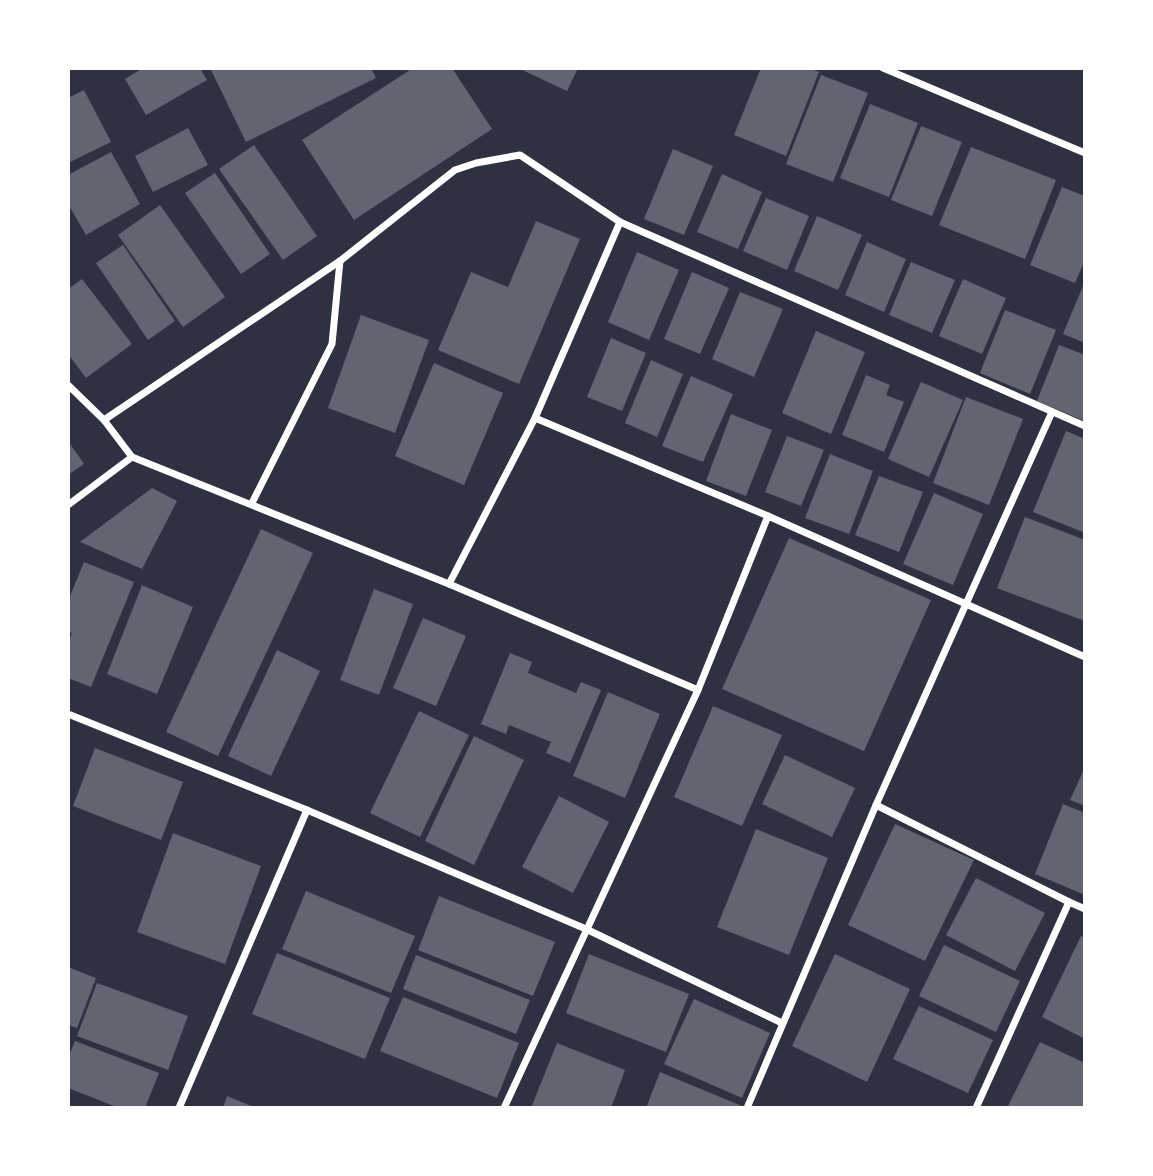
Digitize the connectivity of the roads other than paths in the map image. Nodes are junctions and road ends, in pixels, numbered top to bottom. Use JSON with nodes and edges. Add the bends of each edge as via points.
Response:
{"nodes":[{"id":1,"x":883,"y":68,"type":"edge"},
{"id":2,"x":1085,"y":153,"type":"edge"},
{"id":3,"x":620,"y":222,"type":"junction"},
{"id":4,"x":340,"y":261,"type":"junction"},
{"id":5,"x":68,"y":385,"type":"edge"},
{"id":6,"x":1052,"y":412,"type":"junction"},
{"id":7,"x":535,"y":418,"type":"junction"},
{"id":8,"x":104,"y":420,"type":"junction"},
{"id":9,"x":1085,"y":426,"type":"edge"},
{"id":10,"x":132,"y":457,"type":"junction"},
{"id":11,"x":252,"y":503,"type":"junction"},
{"id":12,"x":68,"y":505,"type":"edge"},
{"id":13,"x":768,"y":516,"type":"junction"},
{"id":14,"x":449,"y":584,"type":"junction"},
{"id":15,"x":966,"y":604,"type":"junction"},
{"id":16,"x":1085,"y":657,"type":"edge"},
{"id":17,"x":698,"y":690,"type":"junction"},
{"id":18,"x":69,"y":717,"type":"edge"},
{"id":19,"x":876,"y":805,"type":"junction"},
{"id":20,"x":307,"y":810,"type":"junction"},
{"id":21,"x":1069,"y":902,"type":"junction"},
{"id":22,"x":1085,"y":909,"type":"edge"},
{"id":23,"x":586,"y":929,"type":"junction"},
{"id":24,"x":782,"y":1023,"type":"junction"},
{"id":25,"x":179,"y":1108,"type":"edge"},
{"id":26,"x":504,"y":1108,"type":"edge"},
{"id":27,"x":747,"y":1108,"type":"edge"},
{"id":28,"x":976,"y":1108,"type":"edge"}],
"edges":[{"from":1,"to":2,"type":"street"},
{"from":3,"to":4,"type":"street","via":[[520,155],[455,170]]},
{"from":3,"to":6,"type":"street"},
{"from":3,"to":7,"type":"street"},
{"from":4,"to":8,"type":"street"},
{"from":4,"to":11,"type":"street","via":[[332,344]]},
{"from":5,"to":8,"type":"street"},
{"from":6,"to":9,"type":"street"},
{"from":6,"to":15,"type":"street"},
{"from":7,"to":13,"type":"street"},
{"from":7,"to":14,"type":"street"},
{"from":8,"to":10,"type":"street"},
{"from":10,"to":11,"type":"street"},
{"from":10,"to":12,"type":"street"},
{"from":11,"to":14,"type":"street"},
{"from":13,"to":15,"type":"street"},
{"from":13,"to":17,"type":"street"},
{"from":14,"to":17,"type":"street"},
{"from":15,"to":16,"type":"street"},
{"from":15,"to":19,"type":"street"},
{"from":17,"to":23,"type":"street"},
{"from":18,"to":20,"type":"street"},
{"from":19,"to":21,"type":"street"},
{"from":19,"to":24,"type":"street"},
{"from":20,"to":23,"type":"street"},
{"from":20,"to":25,"type":"street"},
{"from":21,"to":22,"type":"street"},
{"from":21,"to":28,"type":"street"},
{"from":23,"to":24,"type":"street"},
{"from":23,"to":26,"type":"street"},
{"from":24,"to":27,"type":"street"}]}
